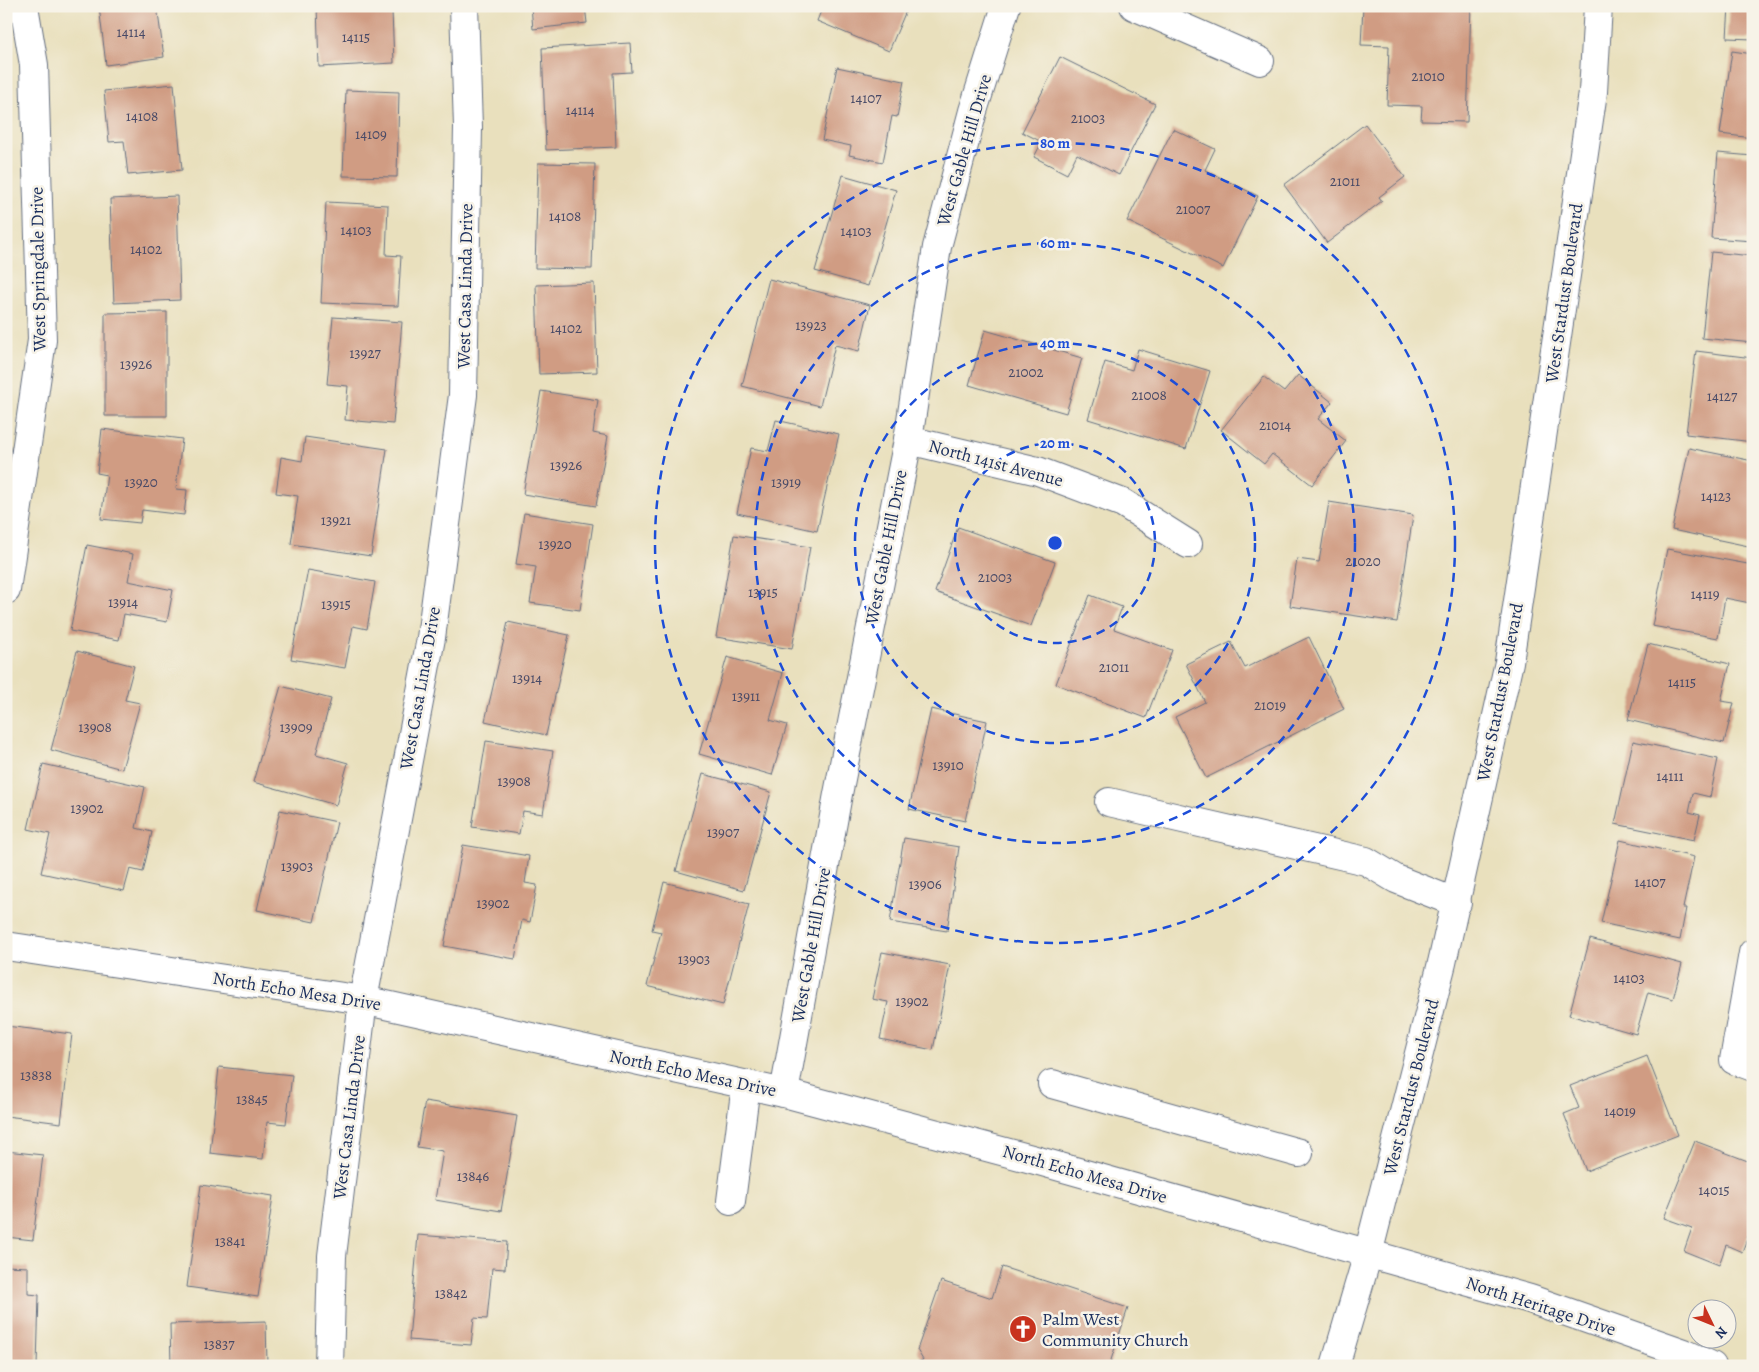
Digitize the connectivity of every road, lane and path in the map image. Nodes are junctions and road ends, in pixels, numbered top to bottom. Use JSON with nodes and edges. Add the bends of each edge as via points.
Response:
{"nodes":[{"id":1,"x":24,"y":6,"type":"edge"},
{"id":2,"x":464,"y":6,"type":"edge"},
{"id":3,"x":1006,"y":6,"type":"edge"},
{"id":4,"x":1134,"y":6,"type":"edge"},
{"id":5,"x":1598,"y":6,"type":"edge"},
{"id":6,"x":1260,"y":61,"type":"dead end"},
{"id":7,"x":908,"y":440,"type":"junction"},
{"id":8,"x":1188,"y":544,"type":"dead end"},
{"id":9,"x":6,"y":590,"type":"edge"},
{"id":10,"x":1109,"y":802,"type":"dead end"},
{"id":11,"x":1457,"y":903,"type":"junction"},
{"id":12,"x":6,"y":946,"type":"edge"},
{"id":13,"x":1753,"y":953,"type":"edge"},
{"id":14,"x":363,"y":1000,"type":"junction"},
{"id":15,"x":1753,"y":1067,"type":"edge"},
{"id":16,"x":746,"y":1084,"type":"junction"},
{"id":17,"x":1052,"y":1084,"type":"dead end"},
{"id":18,"x":784,"y":1093,"type":"junction"},
{"id":19,"x":1299,"y":1153,"type":"dead end"},
{"id":20,"x":731,"y":1201,"type":"dead end"},
{"id":21,"x":1368,"y":1254,"type":"junction"},
{"id":22,"x":329,"y":1366,"type":"edge"},
{"id":23,"x":1335,"y":1366,"type":"edge"},
{"id":24,"x":1712,"y":1366,"type":"edge"}],
"edges":[{"from":1,"to":9,"type":"street","name":"West Springdale Drive","via":[[34,65],[42,340]]},
{"from":2,"to":14,"type":"street","name":"West Casa Linda Drive","via":[[468,127],[463,395],[431,638]]},
{"from":3,"to":7,"type":"street","name":"West Gable Hill Drive","via":[[973,111],[937,247]]},
{"from":4,"to":6,"type":"street"},
{"from":5,"to":11,"type":"street","name":"West Stardust Boulevard","via":[[1593,92],[1510,662]]},
{"from":7,"to":8,"type":"street","name":"North 141st Avenue","via":[[1038,471],[1122,503]]},
{"from":7,"to":18,"type":"street","name":"West Gable Hill Drive","via":[[838,794]]},
{"from":10,"to":11,"type":"street","via":[[1366,861],[1396,879]]},
{"from":11,"to":21,"type":"street","name":"West Stardust Boulevard"},
{"from":12,"to":14,"type":"street","name":"North Echo Mesa Drive"},
{"from":13,"to":15,"type":"street","via":[[1734,1060]]},
{"from":14,"to":16,"type":"street","name":"North Echo Mesa Drive"},
{"from":14,"to":22,"type":"street","name":"West Casa Linda Drive","via":[[332,1256]]},
{"from":16,"to":18,"type":"street","name":"North Echo Mesa Drive"},
{"from":16,"to":20,"type":"street"},
{"from":17,"to":19,"type":"street"},
{"from":18,"to":21,"type":"street","name":"North Echo Mesa Drive"},
{"from":21,"to":23,"type":"street","name":"West Stardust Boulevard"},
{"from":21,"to":24,"type":"street","name":"North Heritage Drive","via":[[1530,1299],[1684,1353]]}]}
